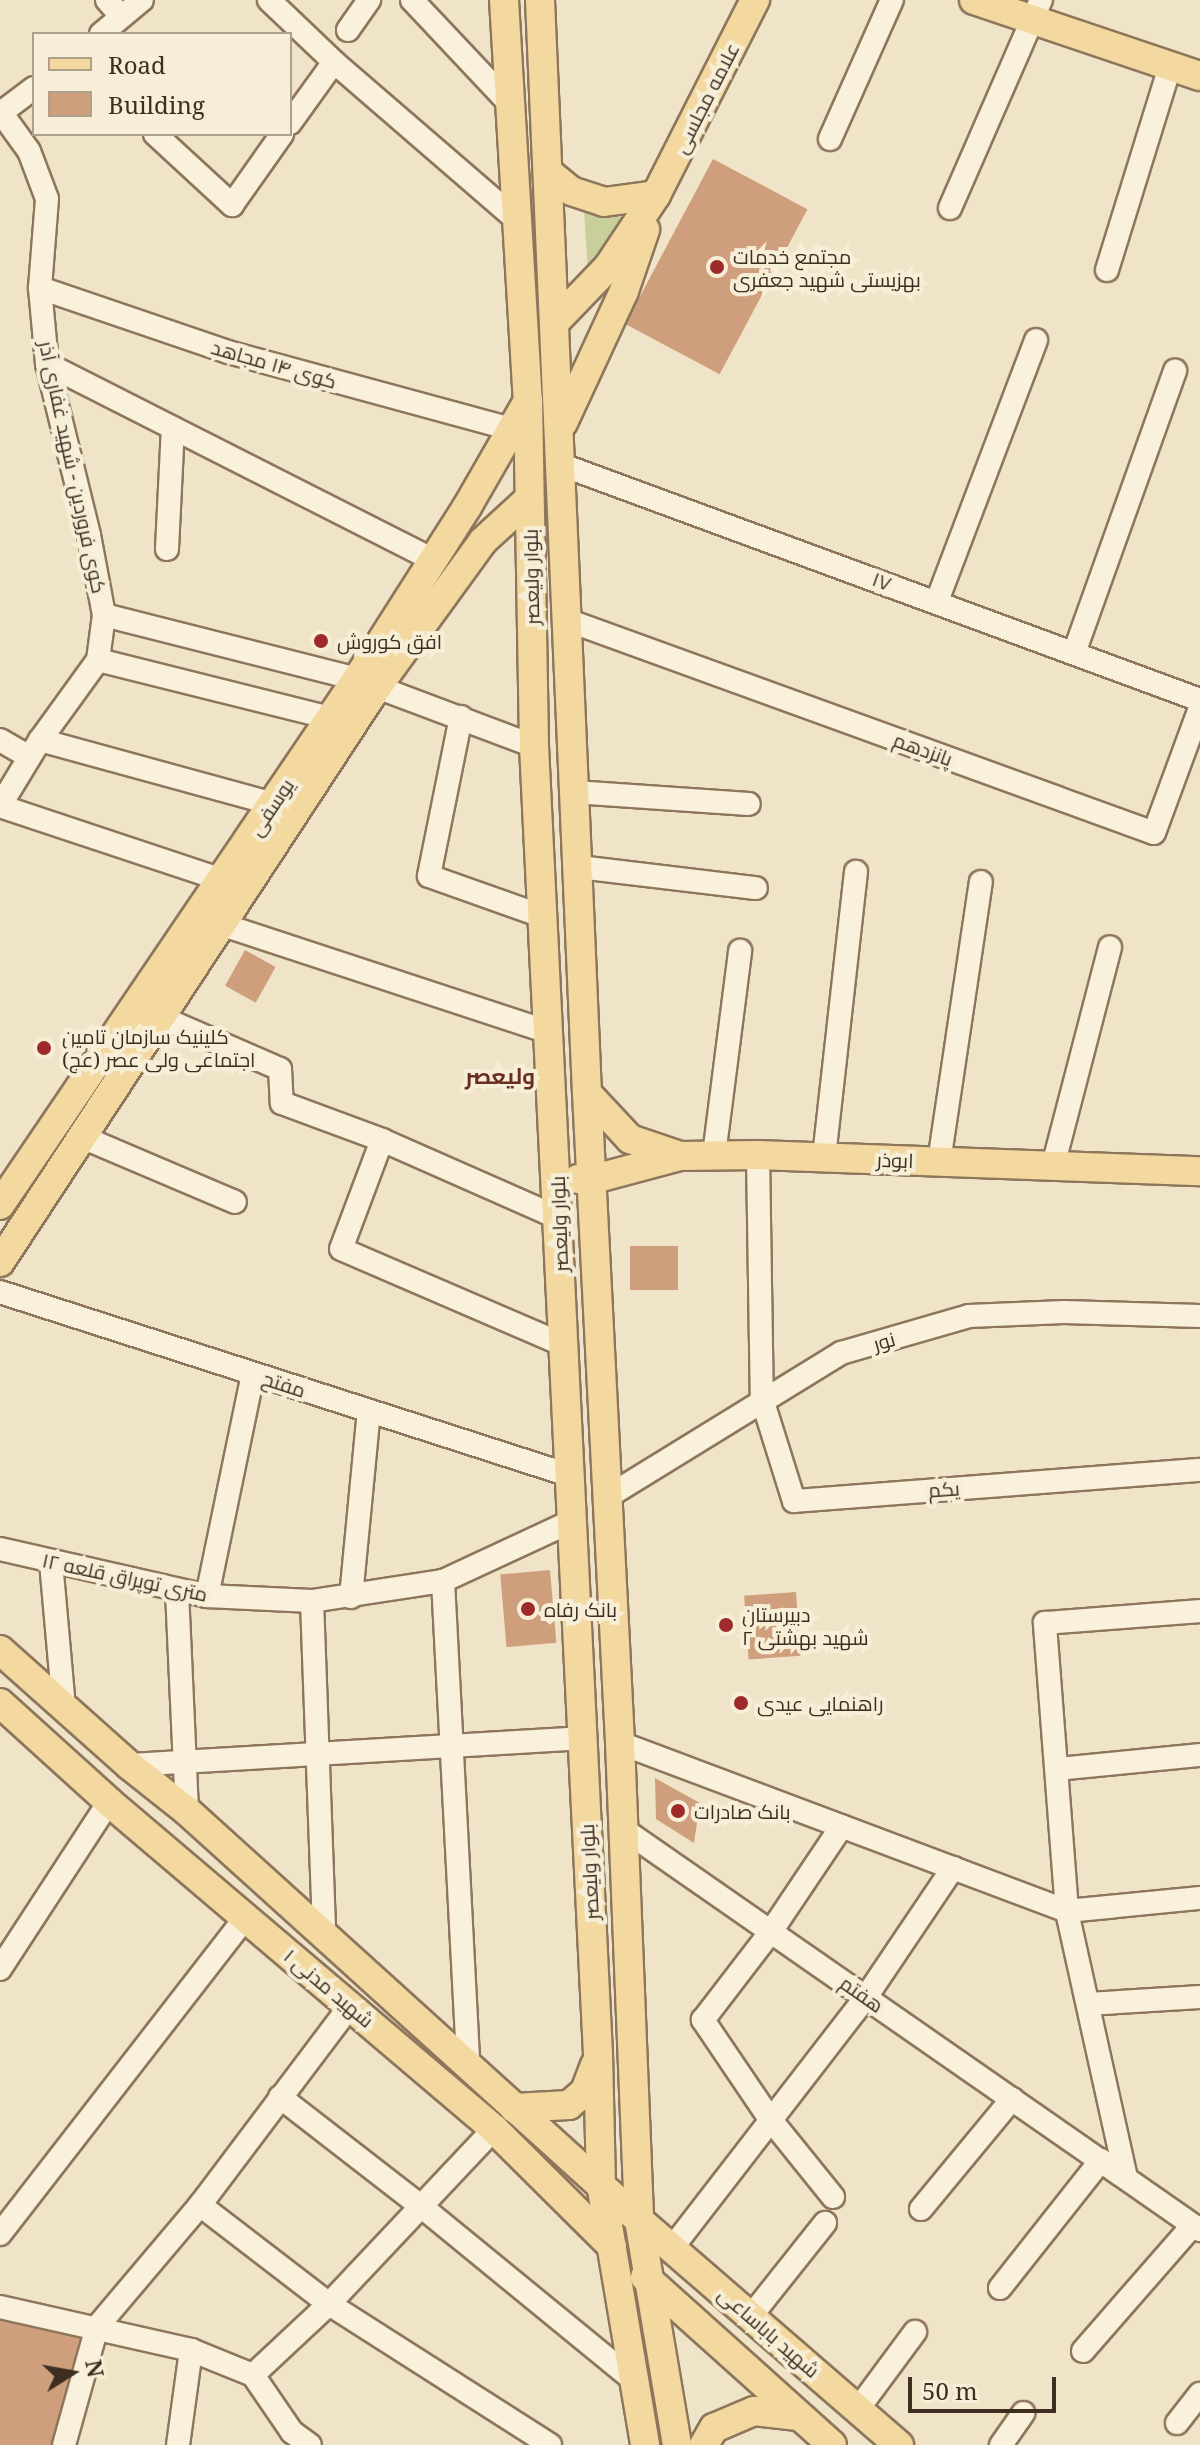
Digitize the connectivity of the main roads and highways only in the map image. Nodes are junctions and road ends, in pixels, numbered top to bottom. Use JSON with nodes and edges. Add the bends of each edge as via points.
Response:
{"nodes":[{"id":1,"x":504,"y":0,"type":"edge"},
{"id":2,"x":540,"y":0,"type":"edge"},
{"id":3,"x":755,"y":0,"type":"edge"},
{"id":4,"x":974,"y":0,"type":"edge"},
{"id":5,"x":1035,"y":10,"type":"edge"},
{"id":6,"x":1192,"y":71,"type":"edge"},
{"id":7,"x":549,"y":173,"type":"junction"},
{"id":8,"x":656,"y":195,"type":"junction"},
{"id":9,"x":624,"y":291,"type":"junction"},
{"id":10,"x":523,"y":316,"type":"junction"},
{"id":11,"x":556,"y":321,"type":"junction"},
{"id":12,"x":528,"y":400,"type":"junction"},
{"id":13,"x":561,"y":428,"type":"junction"},
{"id":14,"x":562,"y":498,"type":"junction"},
{"id":15,"x":529,"y":499,"type":"junction"},
{"id":16,"x":467,"y":507,"type":"junction"},
{"id":17,"x":367,"y":683,"type":"junction"},
{"id":18,"x":587,"y":1093,"type":"junction"},
{"id":19,"x":57,"y":1123,"type":"junction"},
{"id":20,"x":82,"y":1137,"type":"junction"},
{"id":21,"x":680,"y":1156,"type":"junction"},
{"id":22,"x":1200,"y":1171,"type":"edge"},
{"id":23,"x":557,"y":1178,"type":"junction"},
{"id":24,"x":594,"y":1179,"type":"junction"},
{"id":25,"x":0,"y":1205,"type":"edge"},
{"id":26,"x":0,"y":1262,"type":"edge"},
{"id":27,"x":607,"y":1497,"type":"junction"},
{"id":28,"x":572,"y":1521,"type":"junction"},
{"id":29,"x":0,"y":1650,"type":"edge"},
{"id":30,"x":0,"y":1703,"type":"edge"},
{"id":31,"x":187,"y":1811,"type":"junction"},
{"id":32,"x":158,"y":1841,"type":"junction"},
{"id":33,"x":598,"y":2053,"type":"junction"},
{"id":34,"x":514,"y":2108,"type":"junction"},
{"id":35,"x":601,"y":2184,"type":"junction"},
{"id":36,"x":639,"y":2220,"type":"junction"},
{"id":37,"x":608,"y":2242,"type":"junction"},
{"id":38,"x":650,"y":2281,"type":"junction"},
{"id":39,"x":798,"y":2416,"type":"junction"},
{"id":40,"x":645,"y":2445,"type":"edge"},
{"id":41,"x":677,"y":2445,"type":"edge"},
{"id":42,"x":704,"y":2445,"type":"edge"},
{"id":43,"x":832,"y":2445,"type":"edge"},
{"id":44,"x":899,"y":2445,"type":"edge"}],
"edges":[{"from":1,"to":10,"type":"main road","name":"بلوار ولیعصر"},
{"from":2,"to":7,"type":"main road","name":"بلوار ولیعصر"},
{"from":3,"to":8,"type":"main road","name":"علامه مجلسی"},
{"from":4,"to":5,"type":"main road"},
{"from":5,"to":6,"type":"main road"},
{"from":7,"to":8,"type":"main road","via":[[571,191],[604,202]]},
{"from":7,"to":11,"type":"main road","name":"بلوار ولیعصر"},
{"from":8,"to":9,"type":"main road"},
{"from":8,"to":11,"type":"main road","via":[[608,267]]},
{"from":9,"to":11,"type":"main road","via":[[581,319]]},
{"from":9,"to":13,"type":"main road"},
{"from":10,"to":11,"type":"main road"},
{"from":10,"to":12,"type":"main road","name":"بلوار ولیعصر"},
{"from":11,"to":13,"type":"main road","name":"بلوار ولیعصر"},
{"from":12,"to":15,"type":"main road","name":"بلوار ولیعصر"},
{"from":12,"to":16,"type":"main road","name":"یوسفی"},
{"from":13,"to":14,"type":"main road","name":"بلوار ولیعصر"},
{"from":14,"to":15,"type":"main road"},
{"from":14,"to":18,"type":"main road","name":"بلوار ولیعصر"},
{"from":15,"to":16,"type":"main road","via":[[507,495]]},
{"from":15,"to":17,"type":"main road","name":"یوسفی","via":[[483,541]]},
{"from":15,"to":23,"type":"main road","name":"بلوار ولیعصر","via":[[534,746]]},
{"from":16,"to":17,"type":"main road","name":"یوسفی"},
{"from":17,"to":19,"type":"main road","name":"یوسفی","via":[[331,718]]},
{"from":17,"to":20,"type":"main road","name":"یوسفی","via":[[223,925]]},
{"from":18,"to":21,"type":"main road","via":[[630,1139]]},
{"from":18,"to":24,"type":"main road","name":"بلوار ولیعصر"},
{"from":19,"to":20,"type":"main road"},
{"from":19,"to":25,"type":"main road","name":"یوسفی"},
{"from":20,"to":26,"type":"main road","name":"یوسفی"},
{"from":21,"to":22,"type":"main road","name":"ابوذر"},
{"from":21,"to":24,"type":"main road","name":"ابوذر"},
{"from":23,"to":24,"type":"main road","name":"ابوذر"},
{"from":23,"to":28,"type":"main road","name":"بلوار ولیعصر"},
{"from":24,"to":27,"type":"main road","name":"بلوار ولیعصر"},
{"from":27,"to":28,"type":"main road"},
{"from":27,"to":36,"type":"main road","name":"بلوار ولیعصر"},
{"from":28,"to":33,"type":"main road","name":"بلوار ولیعصر"},
{"from":29,"to":31,"type":"main road","name":"شهید مدنی ۱"},
{"from":30,"to":32,"type":"main road","name":"شهید مدنی ۱"},
{"from":31,"to":32,"type":"main road"},
{"from":31,"to":34,"type":"main road","name":"شهید مدنی ۱"},
{"from":32,"to":37,"type":"main road","name":"شهید مدنی ۱","via":[[494,2129]]},
{"from":33,"to":34,"type":"main road","via":[[587,2086],[569,2105]]},
{"from":33,"to":35,"type":"main road","name":"بلوار ولیعصر"},
{"from":34,"to":35,"type":"main road","name":"شهید مدنی ۱"},
{"from":35,"to":36,"type":"main road","name":"شهید مدنی ۱"},
{"from":35,"to":37,"type":"main road","name":"بلوار ولیعصر"},
{"from":36,"to":38,"type":"main road","name":"بلوار ولیعصر"},
{"from":36,"to":44,"type":"main road","name":"شهید باباساعی"},
{"from":37,"to":38,"type":"main road","name":"شهید مدنی ۱"},
{"from":37,"to":40,"type":"main road","name":"بلوار ولیعصر"},
{"from":38,"to":39,"type":"main road","name":"شهید باباساعی"},
{"from":38,"to":41,"type":"main road","name":"بلوار ولیعصر"},
{"from":39,"to":42,"type":"main road","via":[[754,2411],[714,2428]]},
{"from":39,"to":43,"type":"main road","name":"شهید باباساعی"}]}
